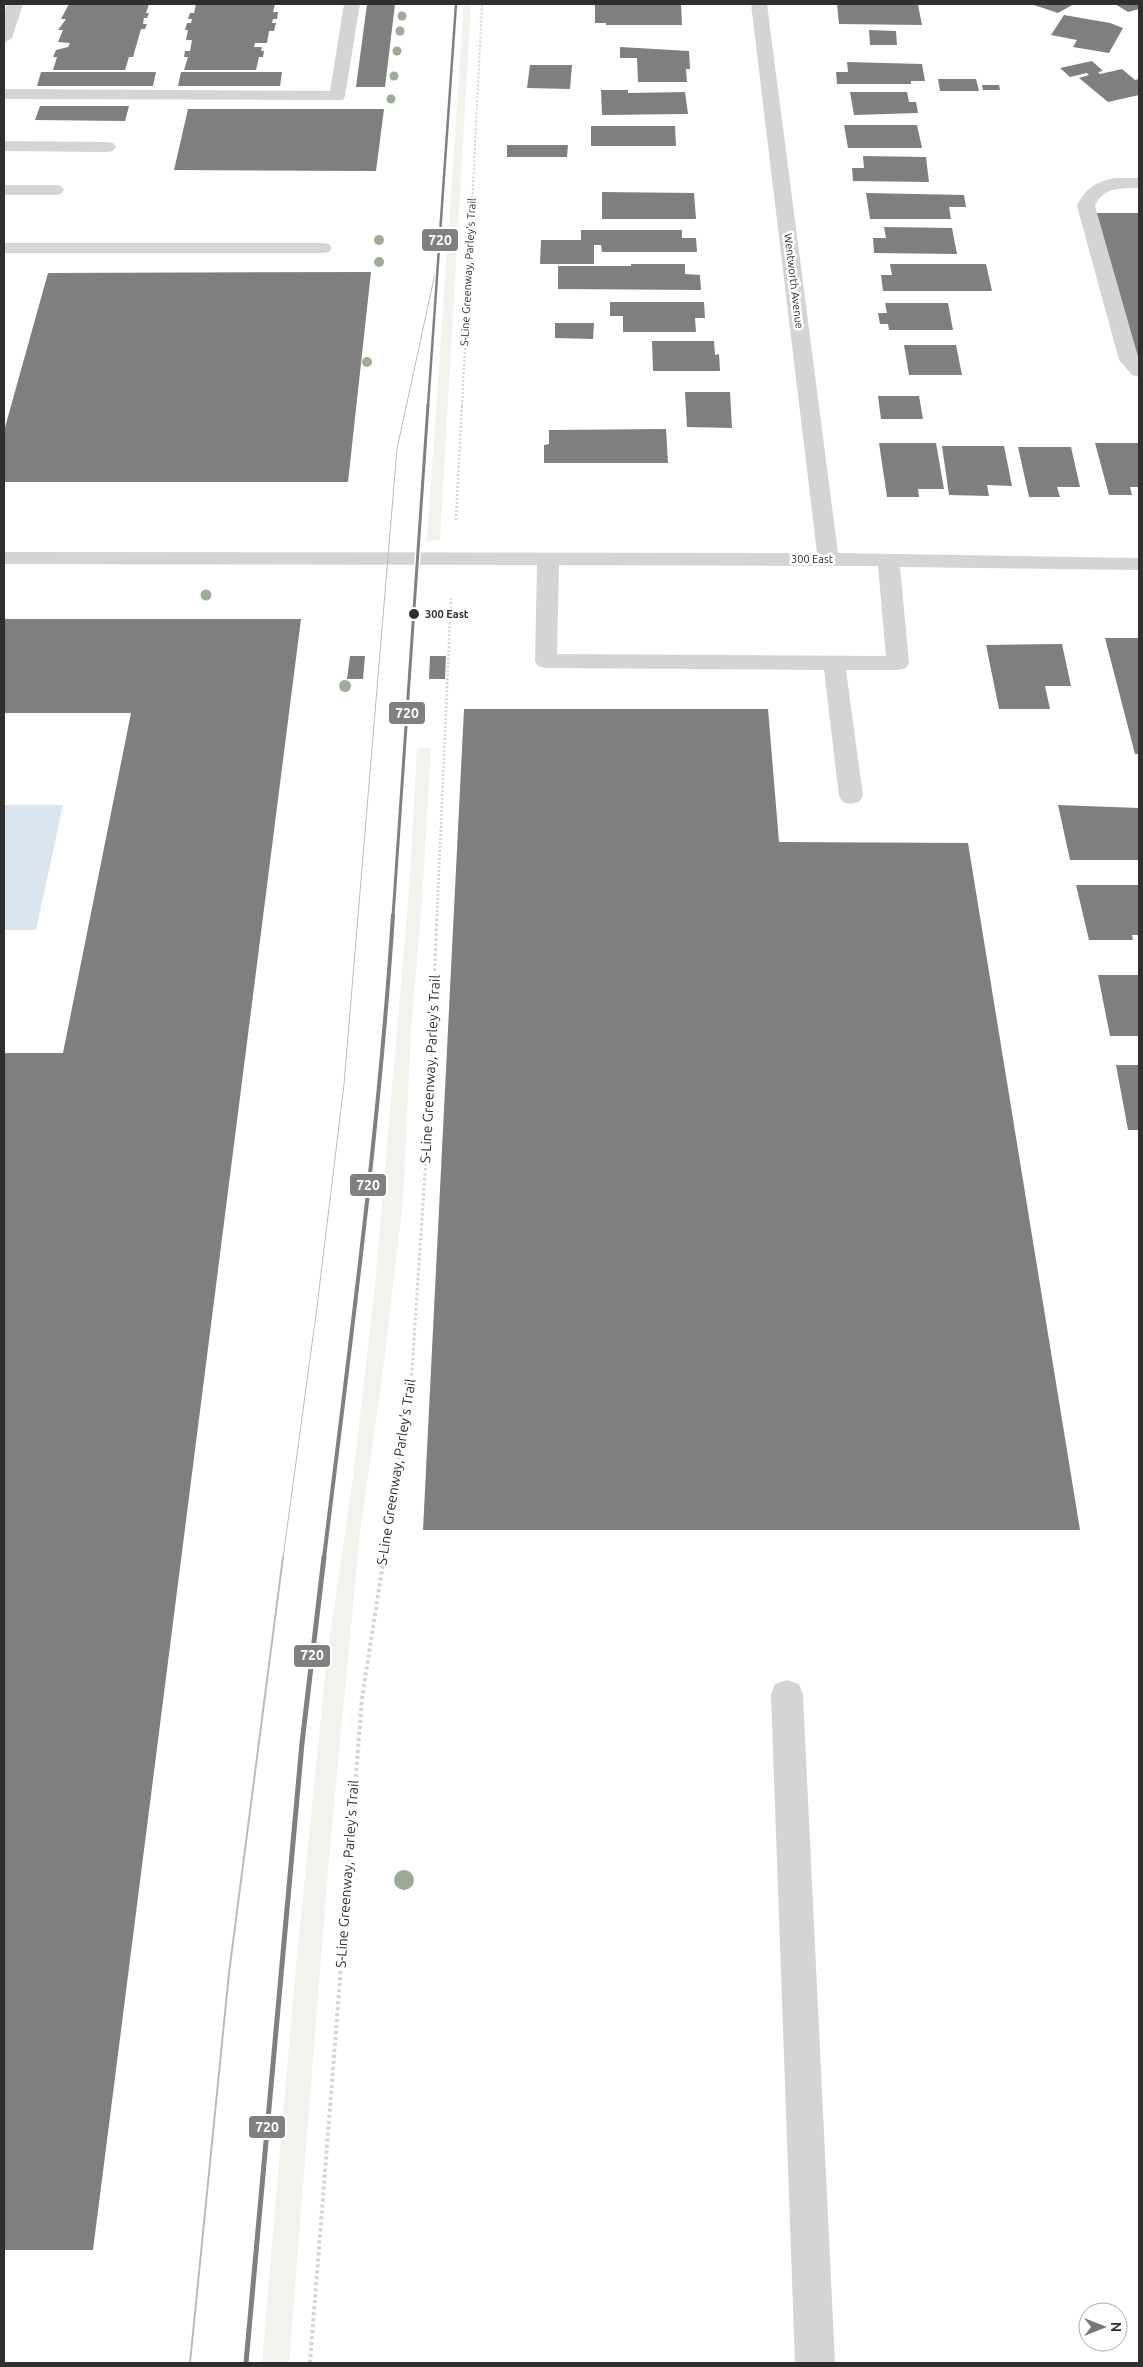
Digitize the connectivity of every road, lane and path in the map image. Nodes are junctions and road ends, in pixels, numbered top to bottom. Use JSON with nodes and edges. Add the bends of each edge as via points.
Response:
{"nodes":[{"id":1,"x":15,"y":4,"type":"edge"},
{"id":2,"x":352,"y":4,"type":"edge"},
{"id":3,"x":482,"y":4,"type":"edge"},
{"id":4,"x":759,"y":4,"type":"edge"},
{"id":5,"x":4,"y":38,"type":"edge"},
{"id":6,"x":4,"y":94,"type":"edge"},
{"id":7,"x":4,"y":146,"type":"edge"},
{"id":8,"x":108,"y":147,"type":"dead end"},
{"id":9,"x":1139,"y":184,"type":"edge"},
{"id":10,"x":4,"y":190,"type":"edge"},
{"id":11,"x":55,"y":190,"type":"dead end"},
{"id":12,"x":4,"y":248,"type":"edge"},
{"id":13,"x":324,"y":248,"type":"dead end"},
{"id":14,"x":1139,"y":371,"type":"edge"},
{"id":15,"x":455,"y":528,"type":"dead end"},
{"id":16,"x":4,"y":558,"type":"edge"},
{"id":17,"x":548,"y":559,"type":"junction"},
{"id":18,"x":828,"y":559,"type":"junction"},
{"id":19,"x":888,"y":560,"type":"junction"},
{"id":20,"x":1139,"y":564,"type":"edge"},
{"id":21,"x":452,"y":588,"type":"dead end"},
{"id":22,"x":834,"y":663,"type":"junction"},
{"id":23,"x":851,"y":796,"type":"dead end"},
{"id":24,"x":787,"y":1695,"type":"dead end"},
{"id":25,"x":310,"y":2363,"type":"edge"},
{"id":26,"x":815,"y":2363,"type":"edge"}],
"edges":[{"from":1,"to":5,"type":"street"},
{"from":2,"to":6,"type":"street","via":[[337,96]]},
{"from":3,"to":15,"type":"path","name":"S-Line Greenway, Parley's Trail"},
{"from":4,"to":18,"type":"street","name":"Wentworth Avenue"},
{"from":7,"to":8,"type":"street"},
{"from":9,"to":14,"type":"street","via":[[1116,184],[1097,189],[1089,196],[1086,206],[1129,360]]},
{"from":10,"to":11,"type":"street"},
{"from":12,"to":13,"type":"street"},
{"from":16,"to":17,"type":"street","name":"300 East"},
{"from":17,"to":18,"type":"street","name":"300 East"},
{"from":17,"to":22,"type":"street","via":[[546,662]]},
{"from":18,"to":19,"type":"street","name":"300 East"},
{"from":19,"to":20,"type":"street","name":"300 East"},
{"from":19,"to":22,"type":"street","via":[[898,663]]},
{"from":21,"to":25,"type":"path","name":"S-Line Greenway, Parley's Trail","via":[[429,1112],[412,1371],[361,1707]]},
{"from":22,"to":23,"type":"street"},
{"from":24,"to":26,"type":"street"}]}
